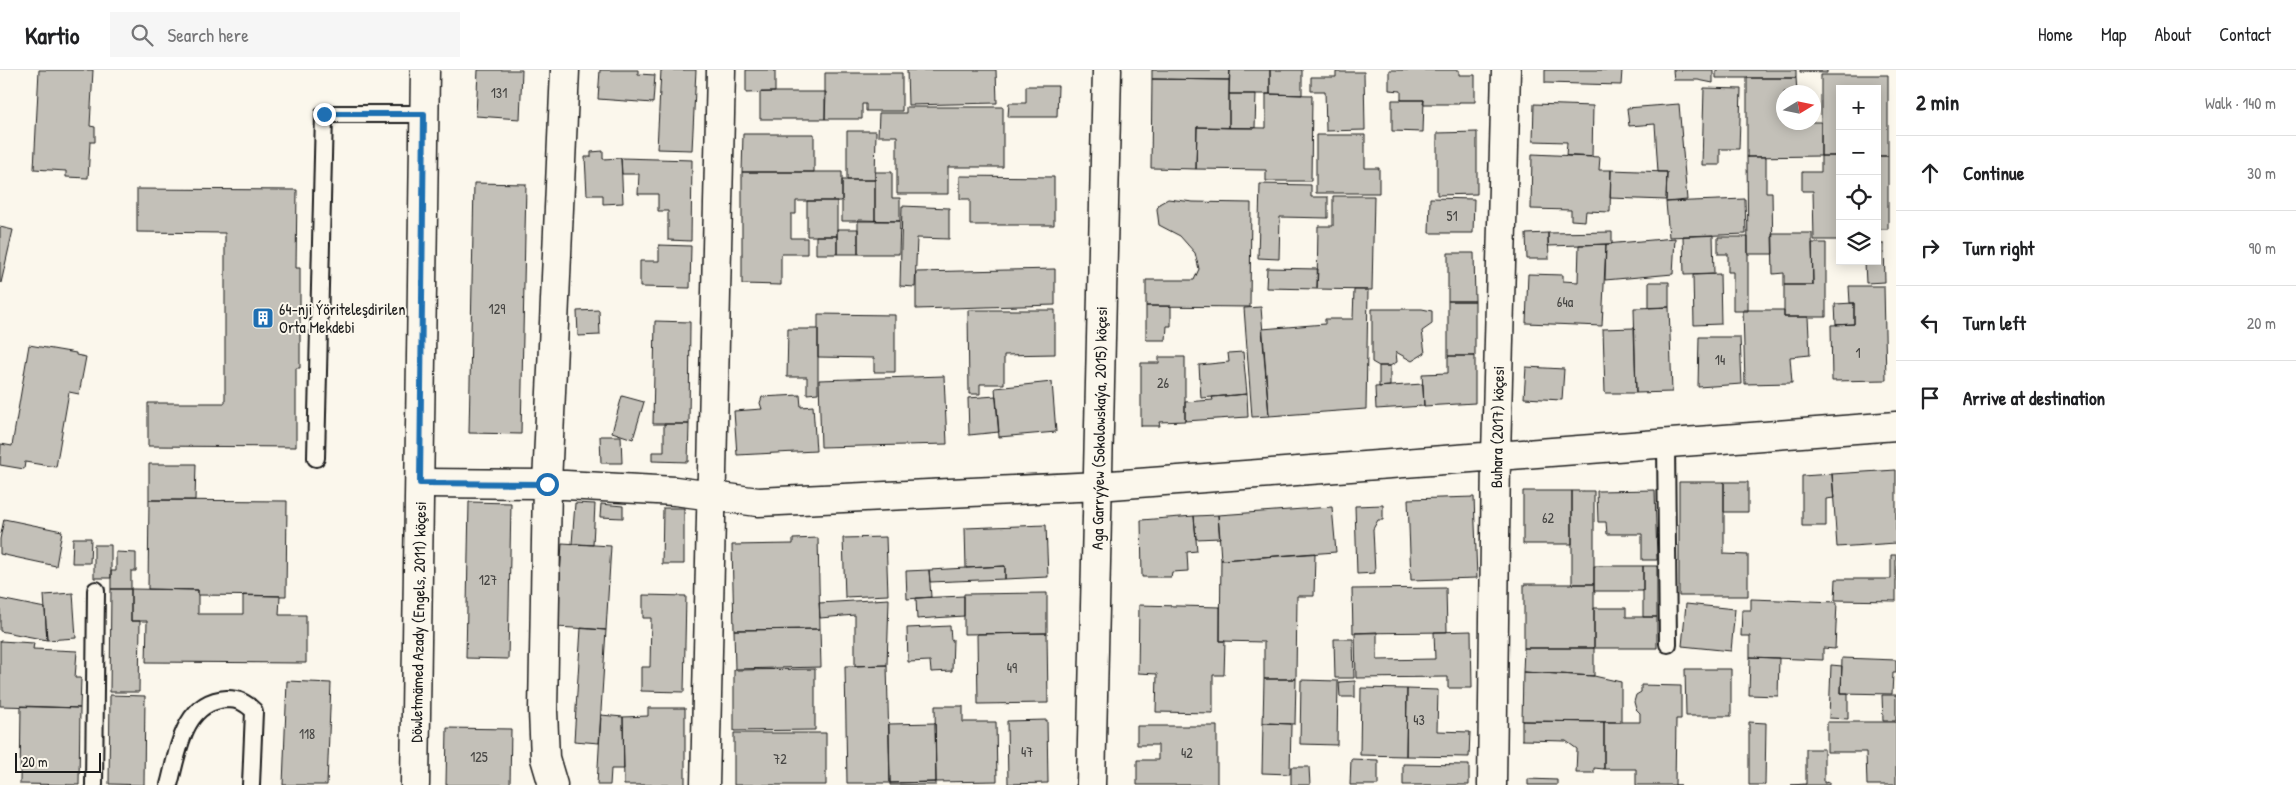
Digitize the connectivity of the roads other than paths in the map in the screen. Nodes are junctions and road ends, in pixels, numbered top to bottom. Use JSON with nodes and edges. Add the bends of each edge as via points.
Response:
{"nodes":[{"id":1,"x":425,"y":70,"type":"edge"},
{"id":2,"x":565,"y":70,"type":"edge"},
{"id":3,"x":721,"y":70,"type":"edge"},
{"id":4,"x":1107,"y":70,"type":"edge"},
{"id":5,"x":1506,"y":70,"type":"edge"},
{"id":6,"x":424,"y":114,"type":"junction"},
{"id":7,"x":1896,"y":426,"type":"edge"},
{"id":8,"x":1666,"y":443,"type":"junction"},
{"id":9,"x":1496,"y":456,"type":"junction"},
{"id":10,"x":316,"y":458,"type":"dead end"},
{"id":11,"x":420,"y":483,"type":"junction"},
{"id":12,"x":547,"y":484,"type":"junction"},
{"id":13,"x":1098,"y":486,"type":"junction"},
{"id":14,"x":712,"y":496,"type":"junction"},
{"id":15,"x":96,"y":590,"type":"dead end"},
{"id":16,"x":1668,"y":644,"type":"dead end"},
{"id":17,"x":94,"y":785,"type":"edge"},
{"id":18,"x":169,"y":785,"type":"edge"},
{"id":19,"x":251,"y":785,"type":"edge"},
{"id":20,"x":415,"y":785,"type":"edge"},
{"id":21,"x":553,"y":785,"type":"edge"},
{"id":22,"x":705,"y":785,"type":"edge"},
{"id":23,"x":1091,"y":785,"type":"edge"},
{"id":24,"x":1492,"y":785,"type":"edge"}],
"edges":[{"from":1,"to":6,"type":"street","name":"Döwletmämed Azady (Engels, 2011) köçesi"},
{"from":2,"to":12,"type":"street"},
{"from":3,"to":14,"type":"street"},
{"from":4,"to":13,"type":"street","name":"Aga Garryýew (Sokolowskaýa, 2015) köçesi"},
{"from":5,"to":9,"type":"street","name":"Buhara (2017) köçesi"},
{"from":6,"to":10,"type":"lane","via":[[324,114]]},
{"from":6,"to":11,"type":"street","name":"Döwletmämed Azady (Engels, 2011) köçesi"},
{"from":7,"to":8,"type":"street"},
{"from":8,"to":9,"type":"street"},
{"from":8,"to":16,"type":"lane"},
{"from":9,"to":13,"type":"street"},
{"from":9,"to":24,"type":"street","name":"Buhara (2017) köçesi"},
{"from":11,"to":12,"type":"street"},
{"from":11,"to":20,"type":"street","name":"Döwletmämed Azady (Engels, 2011) köçesi"},
{"from":12,"to":14,"type":"street"},
{"from":12,"to":21,"type":"street","via":[[543,711],[545,758]]},
{"from":13,"to":14,"type":"street","via":[[758,502]]},
{"from":13,"to":23,"type":"street","name":"Aga Garryýew (Sokolowskaýa, 2015) köçesi"},
{"from":14,"to":22,"type":"street"},
{"from":15,"to":17,"type":"lane"},
{"from":18,"to":19,"type":"lane","via":[[187,723],[198,709],[218,700],[234,699],[247,703],[254,712]]}]}
